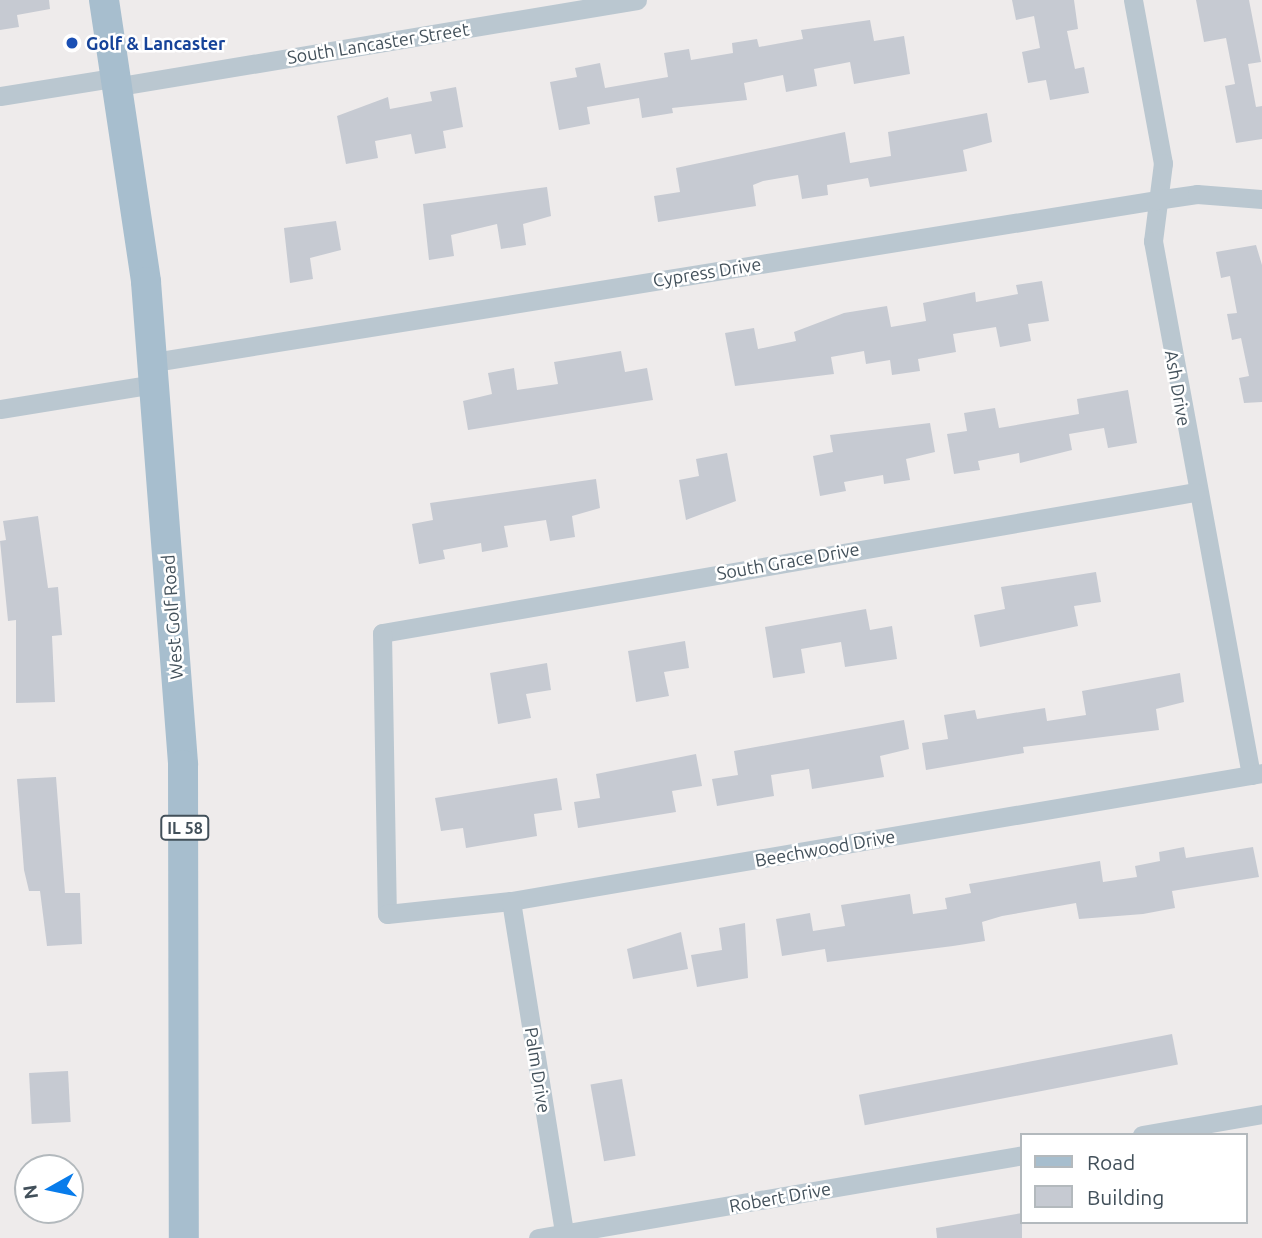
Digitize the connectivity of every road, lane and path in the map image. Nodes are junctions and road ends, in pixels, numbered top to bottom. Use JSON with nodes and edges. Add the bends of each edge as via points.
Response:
{"nodes":[{"id":1,"x":104,"y":0,"type":"edge"},
{"id":2,"x":637,"y":0,"type":"edge"},
{"id":3,"x":1133,"y":0,"type":"edge"},
{"id":4,"x":119,"y":82,"type":"junction"},
{"id":5,"x":0,"y":96,"type":"edge"},
{"id":6,"x":1262,"y":199,"type":"edge"},
{"id":7,"x":1156,"y":200,"type":"junction"},
{"id":8,"x":154,"y":373,"type":"junction"},
{"id":9,"x":0,"y":409,"type":"edge"},
{"id":10,"x":1195,"y":492,"type":"junction"},
{"id":11,"x":1256,"y":774,"type":"edge"},
{"id":12,"x":512,"y":901,"type":"junction"},
{"id":13,"x":387,"y":914,"type":"joint"},
{"id":14,"x":1262,"y":1114,"type":"edge"},
{"id":15,"x":1153,"y":1133,"type":"edge"},
{"id":16,"x":1020,"y":1155,"type":"edge"},
{"id":17,"x":565,"y":1236,"type":"edge"},
{"id":18,"x":184,"y":1238,"type":"edge"},
{"id":19,"x":538,"y":1238,"type":"edge"}],
"edges":[{"from":1,"to":4,"type":"main road","name":"West Golf Road","number":"IL 58"},
{"from":2,"to":4,"type":"street","name":"South Lancaster Street"},
{"from":3,"to":7,"type":"street","name":"Ash Drive","via":[[1163,163]]},
{"from":4,"to":5,"type":"street","name":"South Lancaster Street"},
{"from":4,"to":8,"type":"main road","name":"West Golf Road","number":"IL 58"},
{"from":6,"to":7,"type":"street","name":"Cypress Drive","via":[[1197,194]]},
{"from":7,"to":8,"type":"street","name":"Cypress Drive"},
{"from":7,"to":10,"type":"street","name":"Ash Drive","via":[[1153,241]]},
{"from":8,"to":9,"type":"street","name":"Cypress Drive"},
{"from":8,"to":18,"type":"main road","name":"West Golf Road","number":"IL 58","via":[[183,778]]},
{"from":10,"to":11,"type":"street","name":"Ash Drive"},
{"from":10,"to":13,"type":"street","name":"South Grace Drive","via":[[382,634]]},
{"from":11,"to":12,"type":"street","name":"Beechwood Drive"},
{"from":12,"to":13,"type":"street","name":"Beechwood Drive"},
{"from":12,"to":17,"type":"street","name":"Palm Drive"},
{"from":14,"to":15,"type":"street"},
{"from":16,"to":17,"type":"street","name":"Robert Drive"},
{"from":17,"to":19,"type":"street","name":"Robert Drive"}]}
